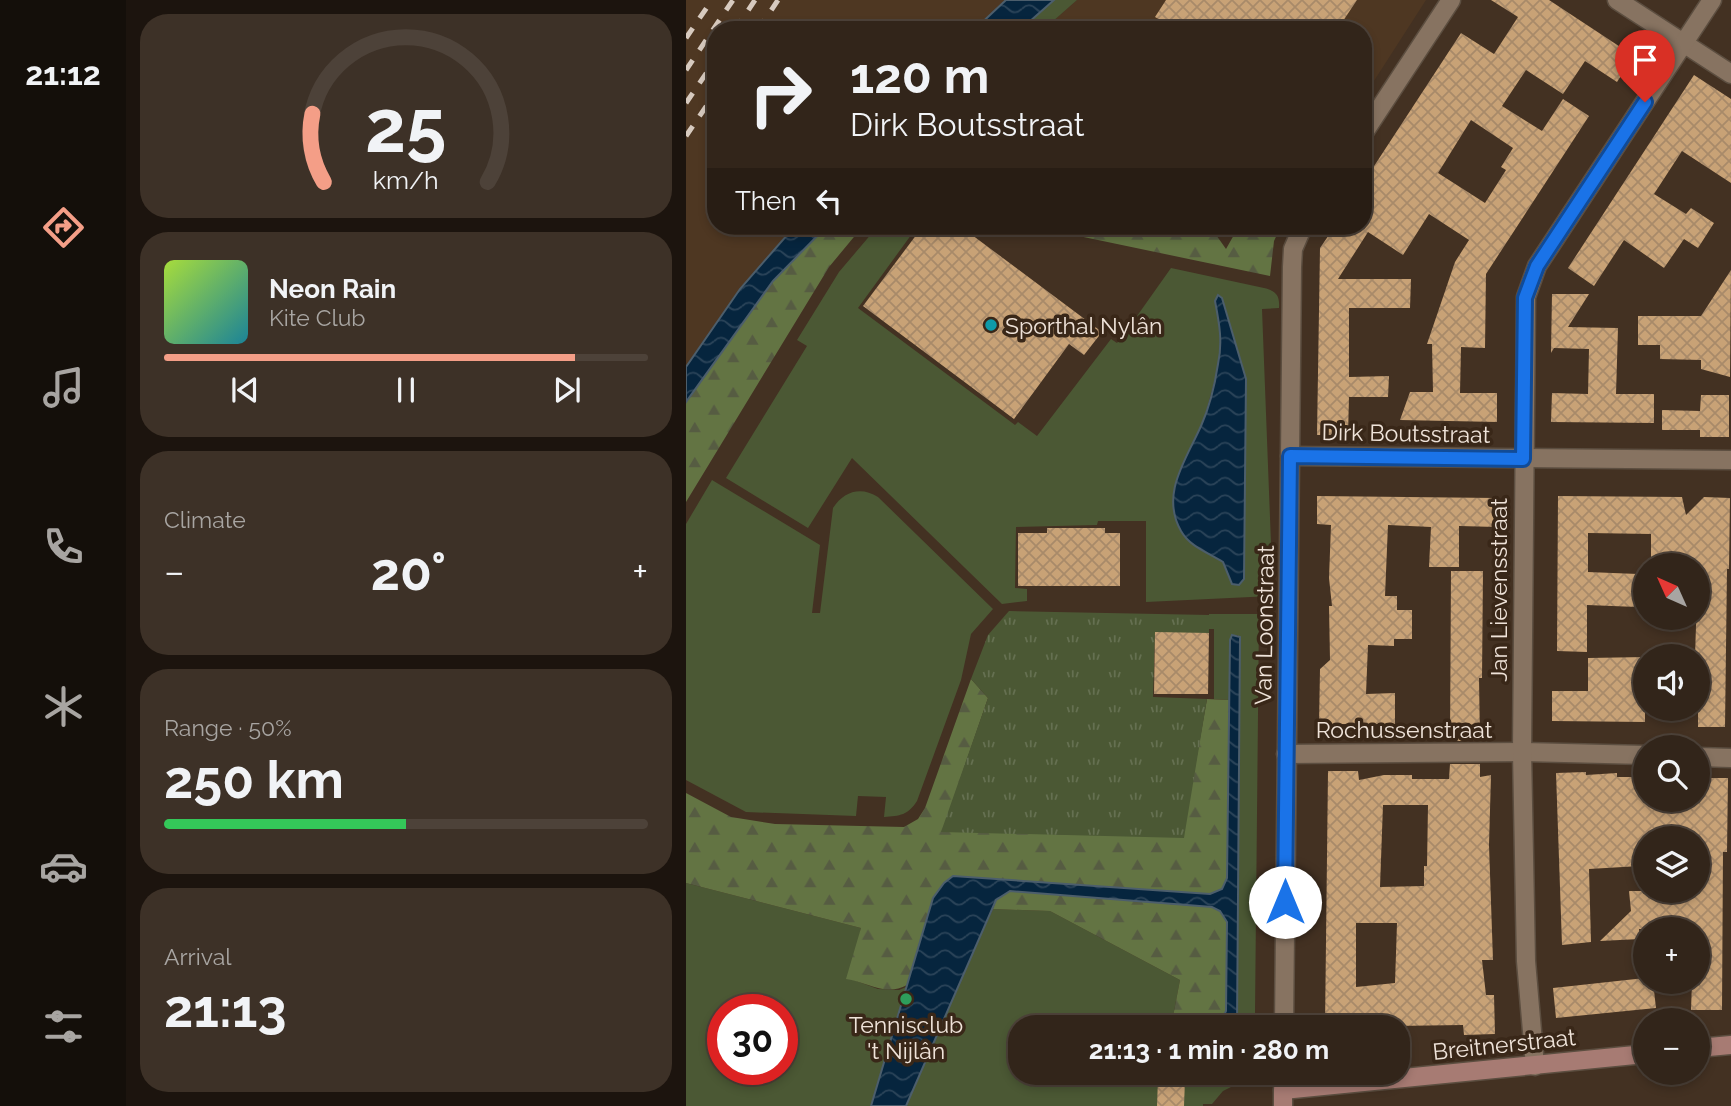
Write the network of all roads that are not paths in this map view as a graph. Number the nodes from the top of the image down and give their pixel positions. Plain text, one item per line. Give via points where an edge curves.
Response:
1 (1451, 0) edge
2 (1617, 0) edge
3 (1712, 0) edge
4 (1684, 43) junction
5 (1731, 74) edge
6 (1372, 120) edge
7 (1299, 235) edge
8 (1290, 456) junction
9 (1523, 459) junction
10 (1731, 460) edge
11 (1522, 752) junction
12 (1286, 754) junction
13 (1633, 755) edge
14 (1710, 757) edge
15 (1731, 758) edge
16 (1284, 1015) edge
17 (1731, 1045) edge
18 (1710, 1047) edge
19 (1633, 1055) edge
20 (1535, 1066) junction
21 (1284, 1089) edge

1 - 6 street
2 - 4 street
3 - 4 street, Jan Lievensstraat
4 - 5 street
4 - 9 street, Jan Lievensstraat via 1530,281 1525,298
7 - 8 street, Van Loonstraat via 1292,267
8 - 9 street, Dirk Boutsstraat
8 - 12 street, Van Loonstraat
9 - 10 street, Dirk Boutsstraat
9 - 11 street, Jan Lievensstraat
11 - 12 street, Rochussenstraat
11 - 13 street, Rochussenstraat
11 - 20 street, Jan Lievensstraat via 1526,961
12 - 16 street, Van Loonstraat
14 - 15 street
17 - 18 street
19 - 20 street, Breitnerstraat
20 - 21 street, Breitnerstraat

